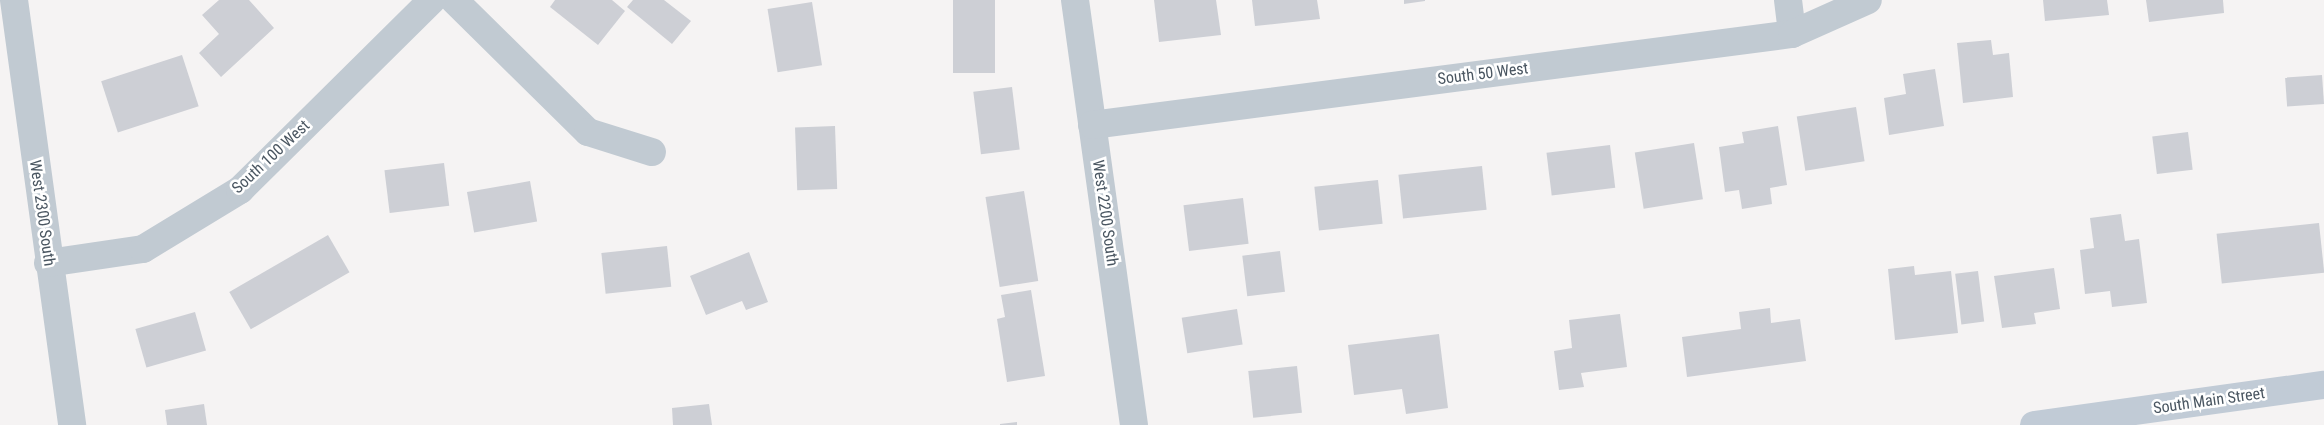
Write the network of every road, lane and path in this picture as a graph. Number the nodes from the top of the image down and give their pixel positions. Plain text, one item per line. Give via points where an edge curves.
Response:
1 (14, 0) edge
2 (432, 0) edge
3 (454, 0) edge
4 (1075, 0) edge
5 (1788, 0) edge
6 (1868, 0) edge
7 (1792, 34) junction
8 (1092, 125) junction
9 (652, 152) dead end
10 (48, 263) junction
11 (2324, 385) edge
12 (72, 425) edge
13 (1134, 425) edge
14 (2034, 425) edge

1 - 10 street, West 2300 South
2 - 10 street, South 100 West via 240,190 143,250
3 - 9 street via 588,132
4 - 8 street, West 2200 South
5 - 7 street
6 - 7 street, South 50 West
7 - 8 street, South 50 West
8 - 13 street, West 2200 South
10 - 12 street, West 2300 South
11 - 14 street, South Main Street

